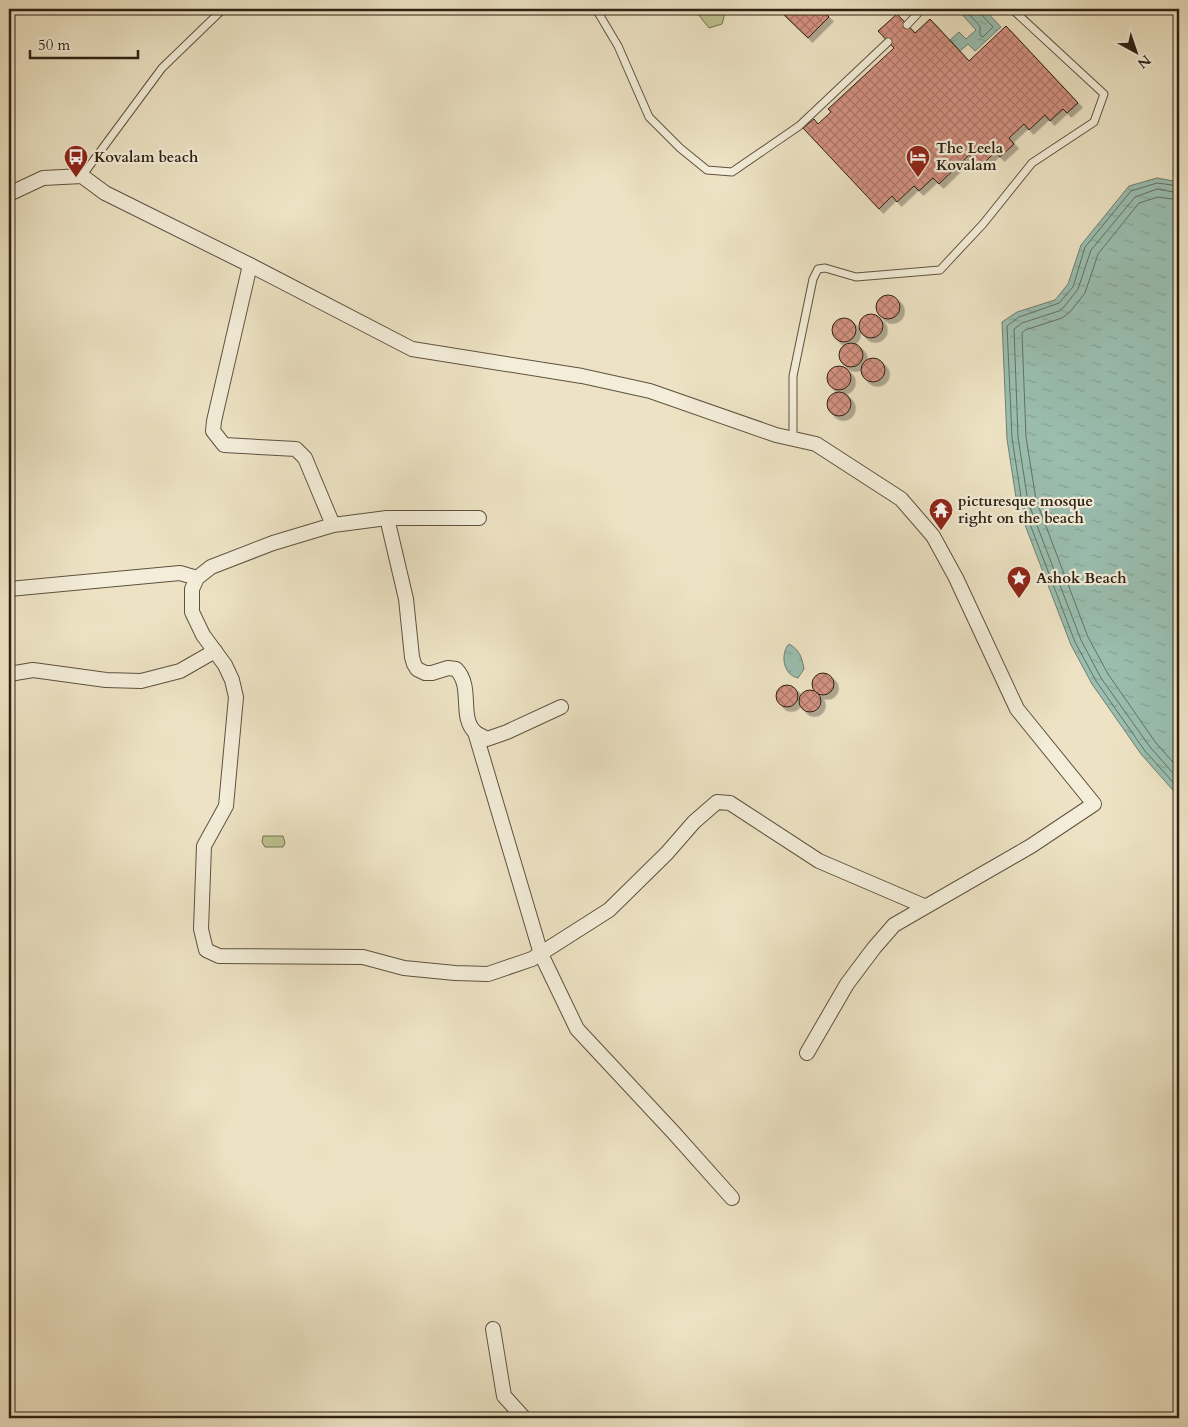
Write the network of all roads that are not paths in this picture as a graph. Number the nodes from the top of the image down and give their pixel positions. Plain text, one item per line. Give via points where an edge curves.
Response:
1 (223, 9) edge
2 (596, 9) edge
3 (922, 9) edge
4 (1012, 9) edge
5 (907, 25) dead end
6 (888, 42) dead end
7 (82, 176) junction
8 (9, 194) edge
9 (250, 265) junction
10 (793, 439) junction
11 (387, 518) junction
12 (479, 518) dead end
13 (333, 524) junction
14 (195, 583) junction
15 (9, 589) edge
16 (215, 651) junction
17 (9, 674) edge
18 (561, 707) dead end
19 (475, 732) junction
20 (924, 906) junction
21 (540, 954) junction
22 (807, 1053) dead end
23 (732, 1198) dead end
24 (493, 1329) dead end
25 (524, 1418) edge

1 - 7 lane via 162,68
2 - 6 lane via 618,46 649,117 707,170 732,172 799,126
3 - 5 lane
4 - 10 lane via 1104,94 1094,122 1032,163 983,224 940,270 856,277 818,269 813,279 793,376
7 - 8 street via 43,178
7 - 9 street via 105,193
9 - 10 street via 412,349 582,376 650,391
9 - 13 street via 213,431 224,445 296,449 305,458
10 - 20 street via 816,444 901,500 933,536 1017,709 1094,804 1031,846
11 - 12 street
11 - 13 street
11 - 19 street via 406,599 414,664 425,674 448,668 460,673 466,687 468,720
13 - 14 street via 211,567
14 - 15 street via 180,573
14 - 16 street via 192,612
16 - 17 street via 180,671 141,681 106,680 33,670
16 - 21 street via 232,680 236,697 226,806 204,846 201,929 206,950 219,956 362,957 404,968 488,974
18 - 19 street via 487,739
19 - 21 street
20 - 21 street via 819,861 730,803 717,802 609,910
20 - 22 street via 894,924 874,948 847,984
21 - 23 street via 578,1029
24 - 25 street via 504,1396

